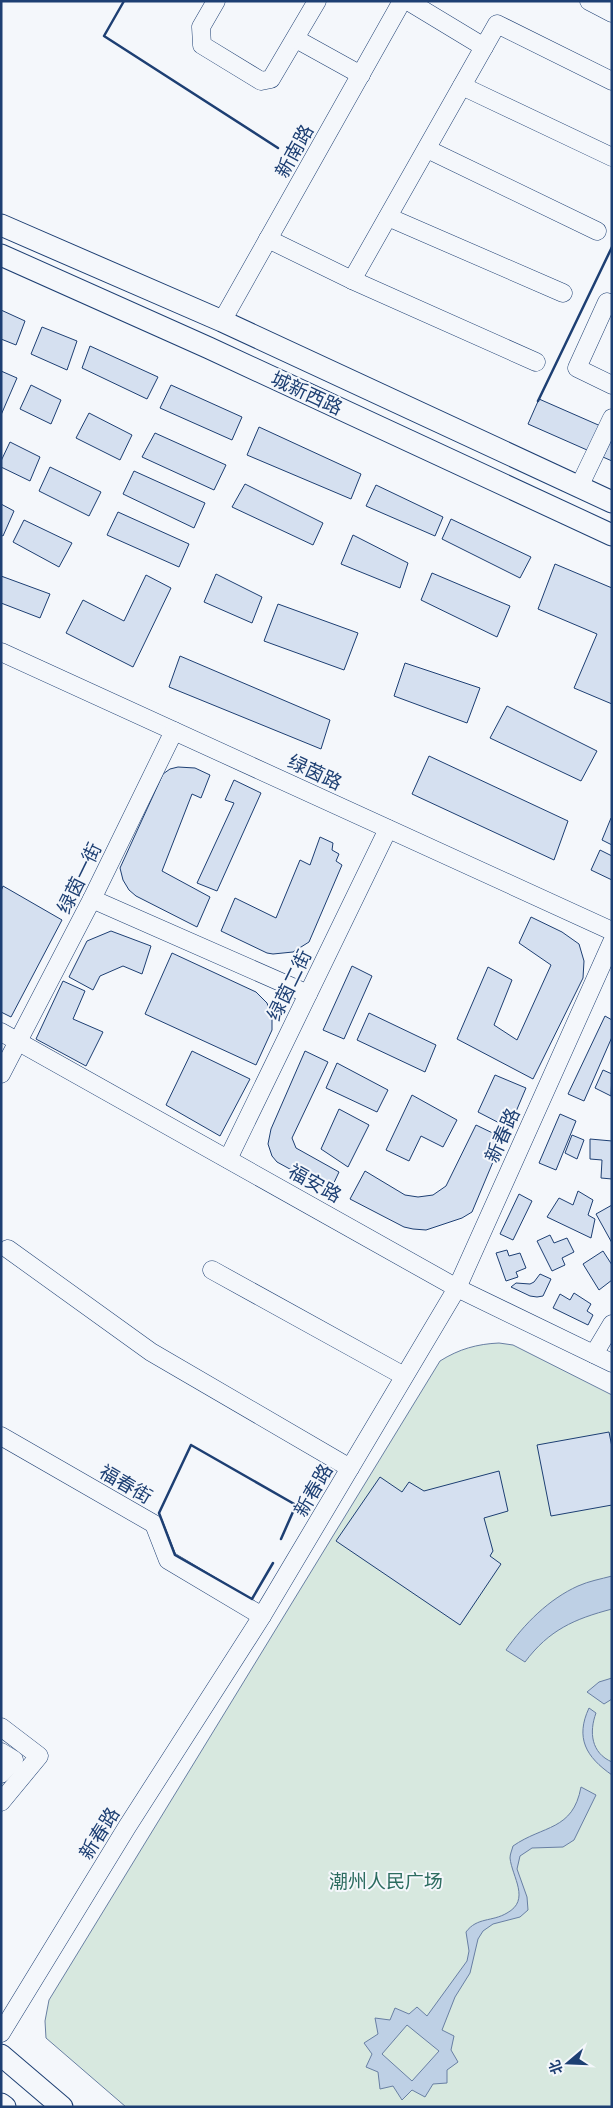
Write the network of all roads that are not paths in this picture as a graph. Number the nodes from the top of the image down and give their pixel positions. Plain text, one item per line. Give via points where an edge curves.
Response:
1 (216, 1) edge
2 (317, 1) edge
3 (402, 1) edge
4 (408, 1) edge
5 (589, 1) edge
6 (612, 13) edge
7 (296, 39) junction
8 (484, 47) junction
9 (361, 76) junction
10 (612, 81) edge
11 (462, 86) junction
12 (427, 149) junction
13 (612, 157) edge
14 (388, 217) junction
15 (1, 225) edge
16 (597, 231) dead end
17 (268, 239) junction
18 (1, 255) edge
19 (352, 280) junction
20 (563, 293) dead end
21 (610, 299) edge
22 (222, 321) junction
23 (536, 362) dead end
24 (612, 385) edge
25 (612, 418) edge
26 (579, 487) junction
27 (612, 502) edge
28 (612, 535) edge
29 (1, 652) edge
30 (174, 731) junction
31 (388, 829) junction
32 (92, 899) junction
33 (612, 931) edge
34 (612, 942) edge
35 (308, 994) junction
36 (1, 1032) edge
37 (19, 1043) junction
38 (1, 1074) edge
39 (228, 1159) junction
40 (8, 1249) dead end
41 (212, 1270) dead end
42 (457, 1288) junction
43 (612, 1324) edge
44 (594, 1354) junction
45 (612, 1363) edge
46 (404, 1376) junction
47 (1, 1436) edge
48 (350, 1468) junction
49 (262, 1616) junction
50 (1, 1727) edge
51 (1, 1752) edge
52 (1, 1774) edge
53 (1, 1802) edge
54 (1, 2033) edge
55 (1, 2055) edge
56 (1, 2104) edge
57 (5, 2107) edge
58 (62, 2107) edge

1 - 7 street via 201,27 202,45 261,81 271,78
2 - 7 street
3 - 9 street, 新南路
4 - 8 street
5 - 6 street
7 - 9 street
8 - 10 street via 497,24
8 - 11 street
9 - 17 street, 新南路
11 - 12 street
11 - 13 street
12 - 14 street
12 - 16 street
14 - 19 street
14 - 20 street
15 - 22 main road, 城新西路
17 - 19 street
17 - 22 street, 新南路
18 - 28 main road, 城新西路
19 - 23 street
21 - 24 street via 577,368
22 - 26 main road, 城新西路
25 - 26 street
26 - 27 main road, 城新西路
29 - 30 street, 绿茵路
30 - 31 street, 绿茵路
30 - 32 street, 绿茵一街
31 - 33 street, 绿茵路
31 - 35 street, 绿茵二街
32 - 35 street
32 - 37 street, 绿茵一街
34 - 42 street, 新春路
35 - 39 street, 绿茵二街
36 - 37 street, 福安路
37 - 38 street
37 - 39 street, 福安路
39 - 42 street, 福安路
40 - 48 street via 151,1352
41 - 46 street
42 - 44 street, 福安路
42 - 46 street, 新春路
43 - 44 street
44 - 45 street, 福安路
46 - 48 street, 新春路
47 - 49 street, 福春街 via 154,1524 168,1560
48 - 49 street, 新春路
49 - 54 street, 新春路
50 - 53 street via 39,1756
51 - 52 street via 14,1760
55 - 58 main road
56 - 57 main road

